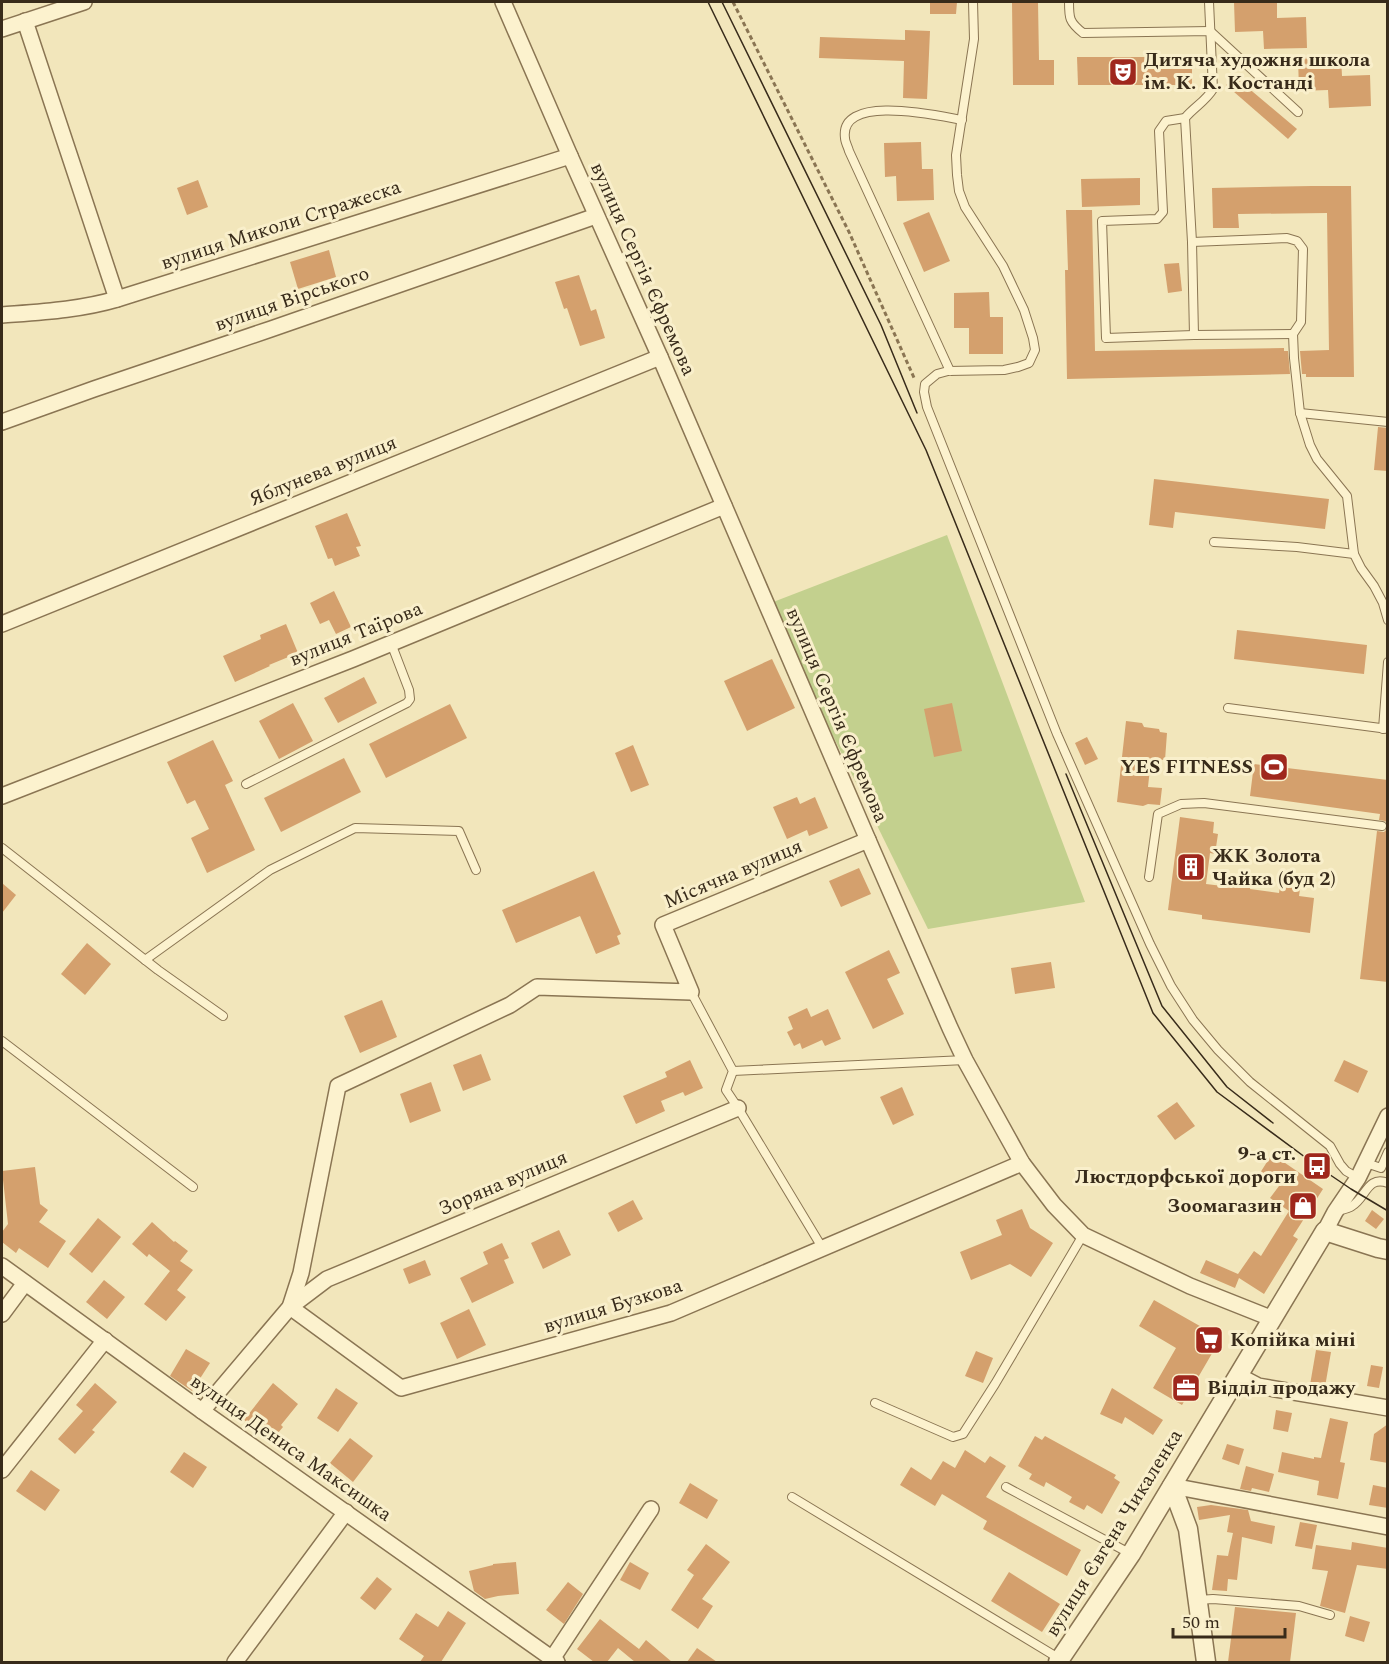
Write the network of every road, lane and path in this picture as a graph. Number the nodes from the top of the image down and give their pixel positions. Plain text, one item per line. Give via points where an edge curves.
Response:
1 (84, 2) edge
2 (503, 2) edge
3 (733, 2) edge
4 (973, 2) edge
5 (1070, 2) edge
6 (1209, 2) edge
7 (25, 21) junction
8 (2, 29) edge
9 (1210, 31) junction
10 (1298, 112) dead end
11 (1185, 118) junction
12 (962, 120) junction
13 (570, 156) junction
14 (596, 216) junction
15 (1192, 243) junction
16 (117, 299) junction
17 (2, 315) edge
18 (1293, 334) junction
19 (1194, 335) junction
20 (660, 357) junction
21 (950, 371) junction
22 (927, 407) junction
23 (1300, 413) junction
24 (2, 422) edge
25 (1388, 422) edge
26 (724, 506) junction
27 (1214, 542) dead end
28 (1354, 554) junction
29 (1388, 620) edge
30 (2, 624) edge
31 (391, 643) junction
32 (1388, 662) edge
33 (1228, 708) dead end
34 (1385, 729) edge
35 (246, 784) dead end
36 (2, 796) edge
37 (1382, 826) dead end
38 (868, 840) junction
39 (2, 848) edge
40 (476, 870) dead end
41 (1149, 877) dead end
42 (145, 960) junction
43 (691, 992) junction
44 (223, 1016) dead end
45 (2, 1041) edge
46 (965, 1060) junction
47 (733, 1071) junction
48 (738, 1108) junction
49 (1388, 1116) edge
50 (1388, 1152) edge
51 (1366, 1162) junction
52 (1022, 1163) junction
53 (1358, 1178) junction
54 (1388, 1183) edge
55 (193, 1187) dead end
56 (1335, 1212) junction
57 (1325, 1231) junction
58 (1083, 1235) junction
59 (823, 1249) junction
60 (1388, 1250) edge
61 (2, 1266) edge
62 (25, 1283) junction
63 (290, 1307) junction
64 (2, 1314) edge
65 (1273, 1319) junction
66 (105, 1340) junction
67 (1239, 1376) junction
68 (875, 1402) dead end
69 (1388, 1408) edge
70 (202, 1411) junction
71 (2, 1470) edge
72 (1172, 1486) junction
73 (1006, 1487) dead end
74 (792, 1497) dead end
75 (651, 1509) dead end
76 (346, 1512) junction
77 (1388, 1527) edge
78 (1131, 1554) junction
79 (1197, 1600) junction
80 (1330, 1615) dead end
81 (554, 1660) edge
82 (1059, 1661) edge
83 (236, 1662) edge
84 (1206, 1662) edge

1 - 7 street
2 - 13 street, вулиця Сергія Єфремова
3 - 22 path via 849,232
4 - 12 lane via 974,39
5 - 9 lane via 1069,17 1083,33
6 - 9 lane
7 - 8 street
7 - 16 street
9 - 10 lane
9 - 11 lane via 1212,89
11 - 15 lane
11 - 19 lane via 1166,120 1159,130 1163,212 1157,219 1102,221 1106,339
12 - 21 lane via 957,155 959,191 1003,266 1024,310 1035,350 1029,363 1018,368
12 - 21 lane via 872,111 851,120 845,137
13 - 14 street, вулиця Сергія Єфремова
13 - 16 street, вулиця Миколи Стражеска
14 - 20 street, вулиця Сергія Єфремова
14 - 24 street, вулиця Вірського
15 - 18 lane via 1287,238 1297,241 1303,249 1301,322
15 - 19 lane
16 - 17 street, вулиця Миколи Стражеска via 48,312
18 - 19 lane
18 - 23 lane
20 - 26 street, вулиця Сергія Єфремова
20 - 30 street, Яблунева вулиця
21 - 22 lane via 937,374 925,384
22 - 53 lane via 1057,734 1171,986 1218,1050 1250,1082 1330,1146 1346,1171
23 - 25 lane
23 - 28 lane via 1317,459 1347,496
26 - 31 street, вулиця Таїрова
26 - 38 street, вулиця Сергія Єфремова
27 - 28 lane
28 - 29 lane via 1383,603
31 - 35 lane via 409,690 407,703
31 - 36 street, вулиця Таїрова
32 - 34 lane
33 - 34 lane
37 - 41 lane via 1204,803 1181,804 1158,814
38 - 43 street, Місячна вулиця via 663,925
38 - 46 street, вулиця Сергія Єфремова
39 - 42 lane
40 - 42 lane via 459,831 355,828 270,870
42 - 44 lane
43 - 47 lane
43 - 63 street via 537,987 510,1005 338,1086
45 - 55 lane
46 - 47 lane
46 - 52 street, вулиця Сергія Єфремова
47 - 48 lane via 726,1090
48 - 59 lane
48 - 63 street, Зоряна вулиця via 327,1279
49 - 51 street, вулиця Євгена Чикаленка via 1380,1142
50 - 51 lane via 1381,1168
51 - 53 street, вулиця Євгена Чикаленка
52 - 58 street, вулиця Сергія Єфремова
52 - 59 street, вулиця Бузкова
53 - 56 street, вулиця Євгена Чикаленка
54 - 56 lane via 1372,1184 1352,1206
56 - 57 street, вулиця Євгена Чикаленка
57 - 60 street
57 - 65 street, вулиця Євгена Чикаленка
58 - 65 street, вулиця Сергія Єфремова via 1190,1286
58 - 68 lane via 963,1434 952,1437
59 - 63 street, вулиця Бузкова via 672,1313 402,1388
61 - 62 street, вулиця Дениса Максишка
62 - 64 street
62 - 66 street, вулиця Дениса Максишка
63 - 70 street
65 - 67 street, вулиця Євгена Чикаленка
66 - 70 street, вулиця Дениса Максишка
66 - 71 street
67 - 69 street via 1258,1386
67 - 72 street, вулиця Євгена Чикаленка
70 - 76 street, вулиця Дениса Максишка
72 - 77 street
72 - 78 street, вулиця Євгена Чикаленка
72 - 79 street via 1188,1529
73 - 78 lane
74 - 82 lane
75 - 81 street
76 - 81 street, вулиця Дениса Максишка
76 - 83 street
78 - 82 street, вулиця Євгена Чикаленка
79 - 80 lane via 1299,1606
79 - 84 street

